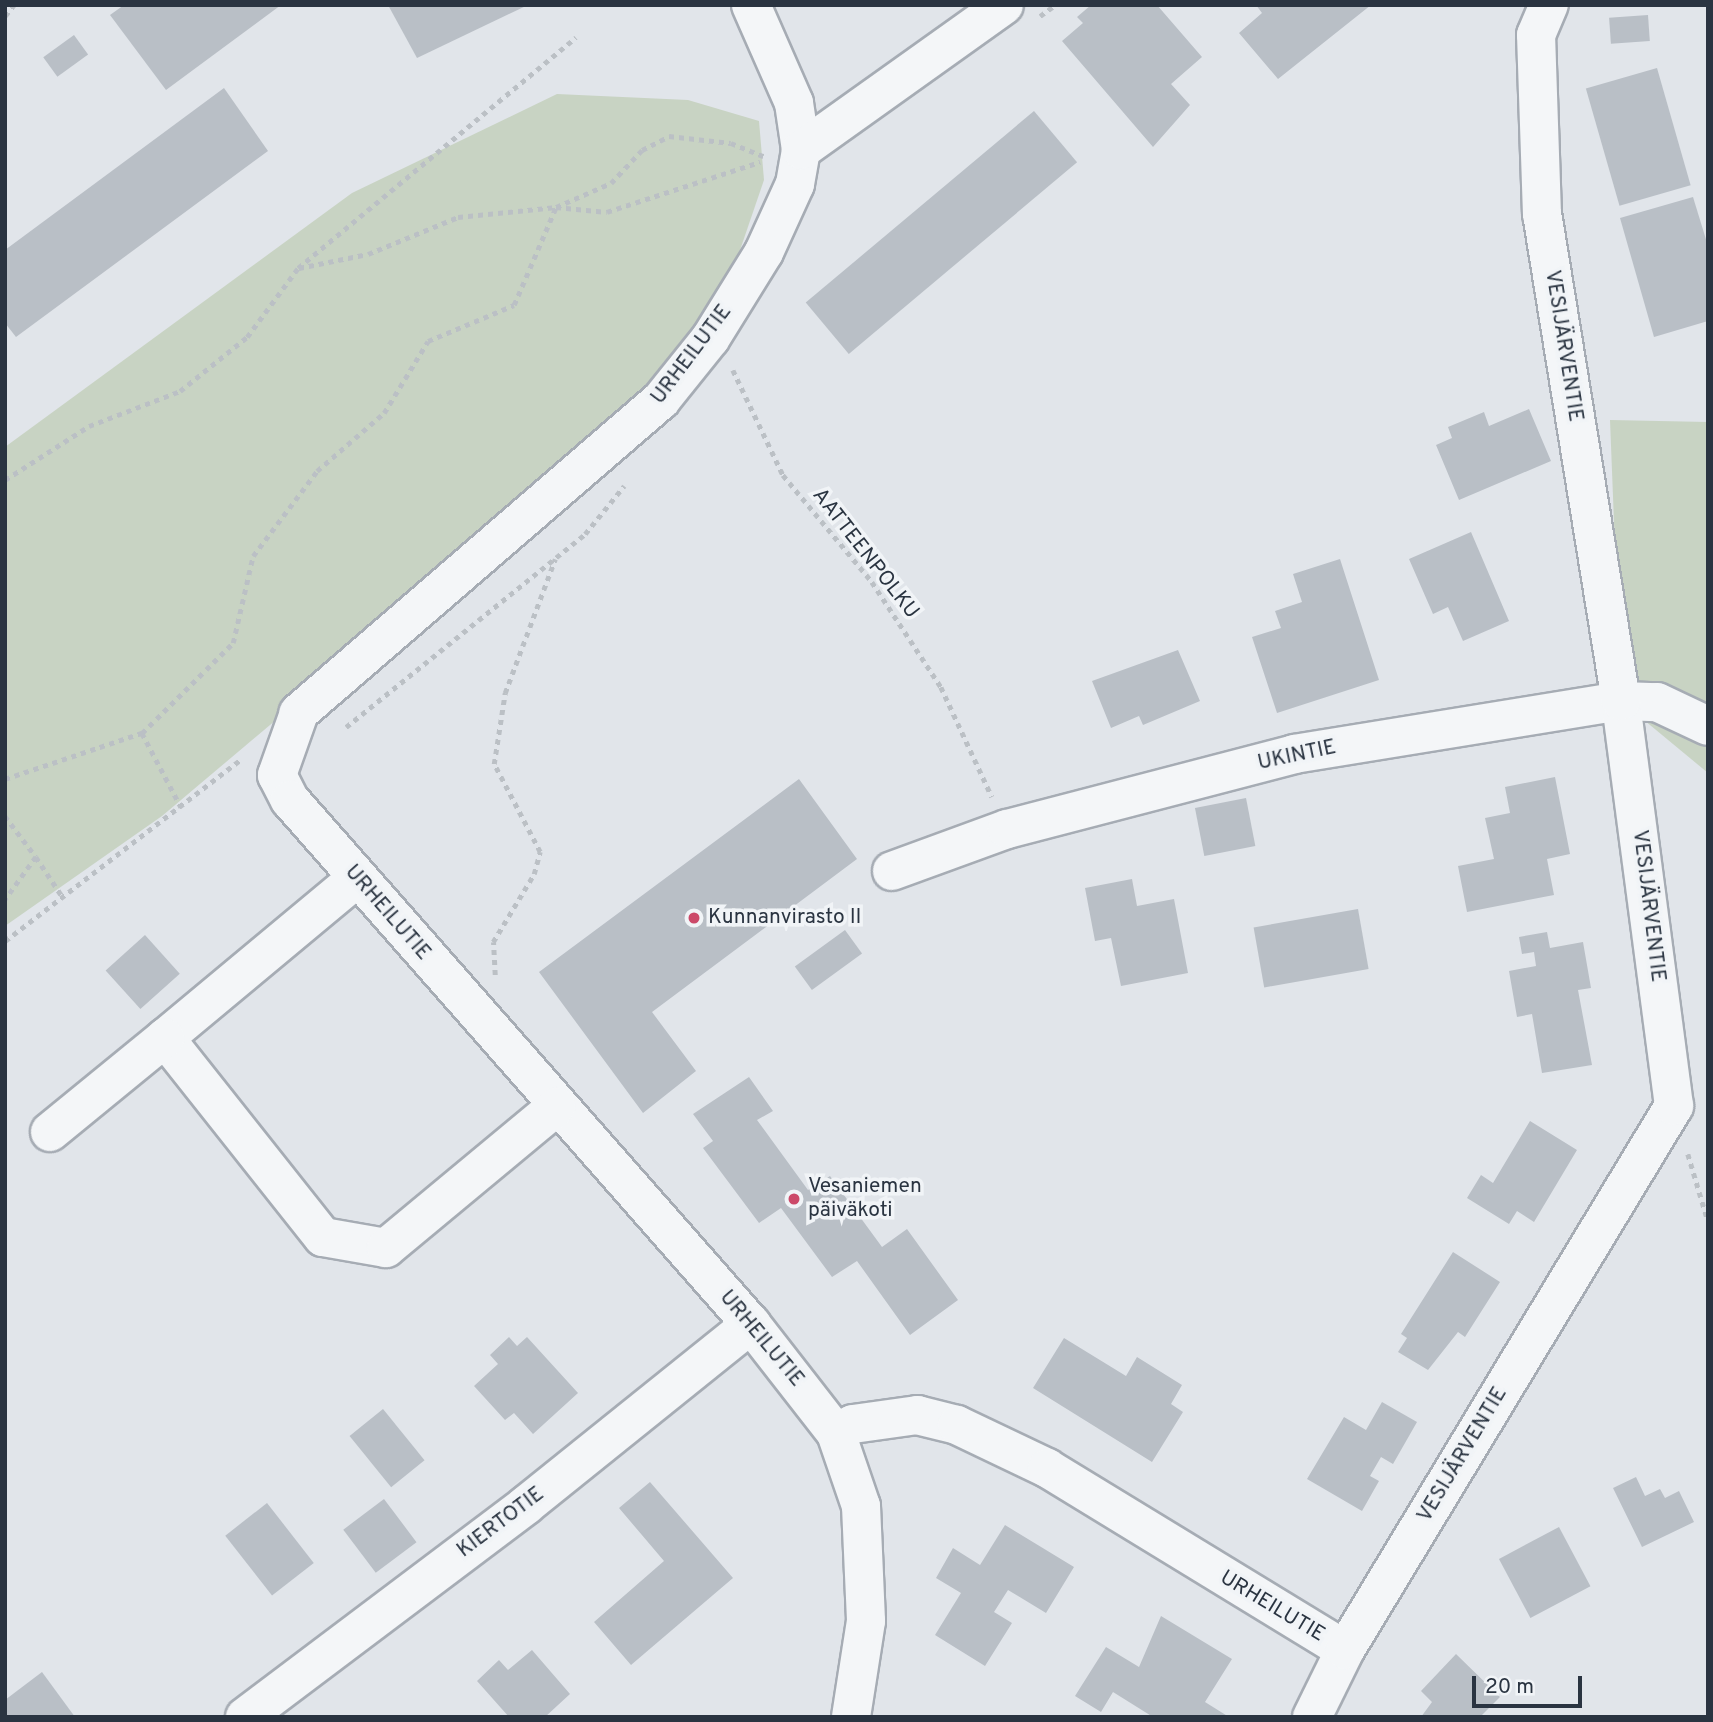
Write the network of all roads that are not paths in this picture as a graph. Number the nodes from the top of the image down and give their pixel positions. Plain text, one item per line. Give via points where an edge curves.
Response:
1 (751, 5) edge
2 (1549, 5) edge
3 (1018, 13) edge
4 (801, 150) junction
5 (1621, 701) junction
6 (1708, 726) edge
7 (892, 870) dead end
8 (357, 878) junction
9 (165, 1038) junction
10 (556, 1108) junction
11 (50, 1132) dead end
12 (751, 1324) junction
13 (836, 1433) junction
14 (1345, 1650) junction
15 (245, 1717) edge
16 (851, 1717) edge
17 (1312, 1717) edge

1 - 4 street via 794,103
2 - 5 street, VESIJÄRVENTIE via 1536,35 1542,215
3 - 4 street
4 - 8 street, URHEILUTIE via 795,184 764,252 710,339 661,400 299,713 277,775 290,800
5 - 6 street, UKINTIE via 1657,702
5 - 7 street, UKINTIE via 1294,754 1007,829
5 - 14 street, VESIJÄRVENTIE via 1674,1106
8 - 9 street
8 - 10 street, URHEILUTIE
9 - 10 street via 323,1237 386,1248
9 - 11 street
10 - 12 street, URHEILUTIE
12 - 13 street, URHEILUTIE
12 - 15 street, KIERTOTIE
13 - 14 street, URHEILUTIE via 853,1424 917,1415 957,1425 1047,1468
13 - 16 street via 861,1506 866,1621
14 - 17 street, VESIJÄRVENTIE

